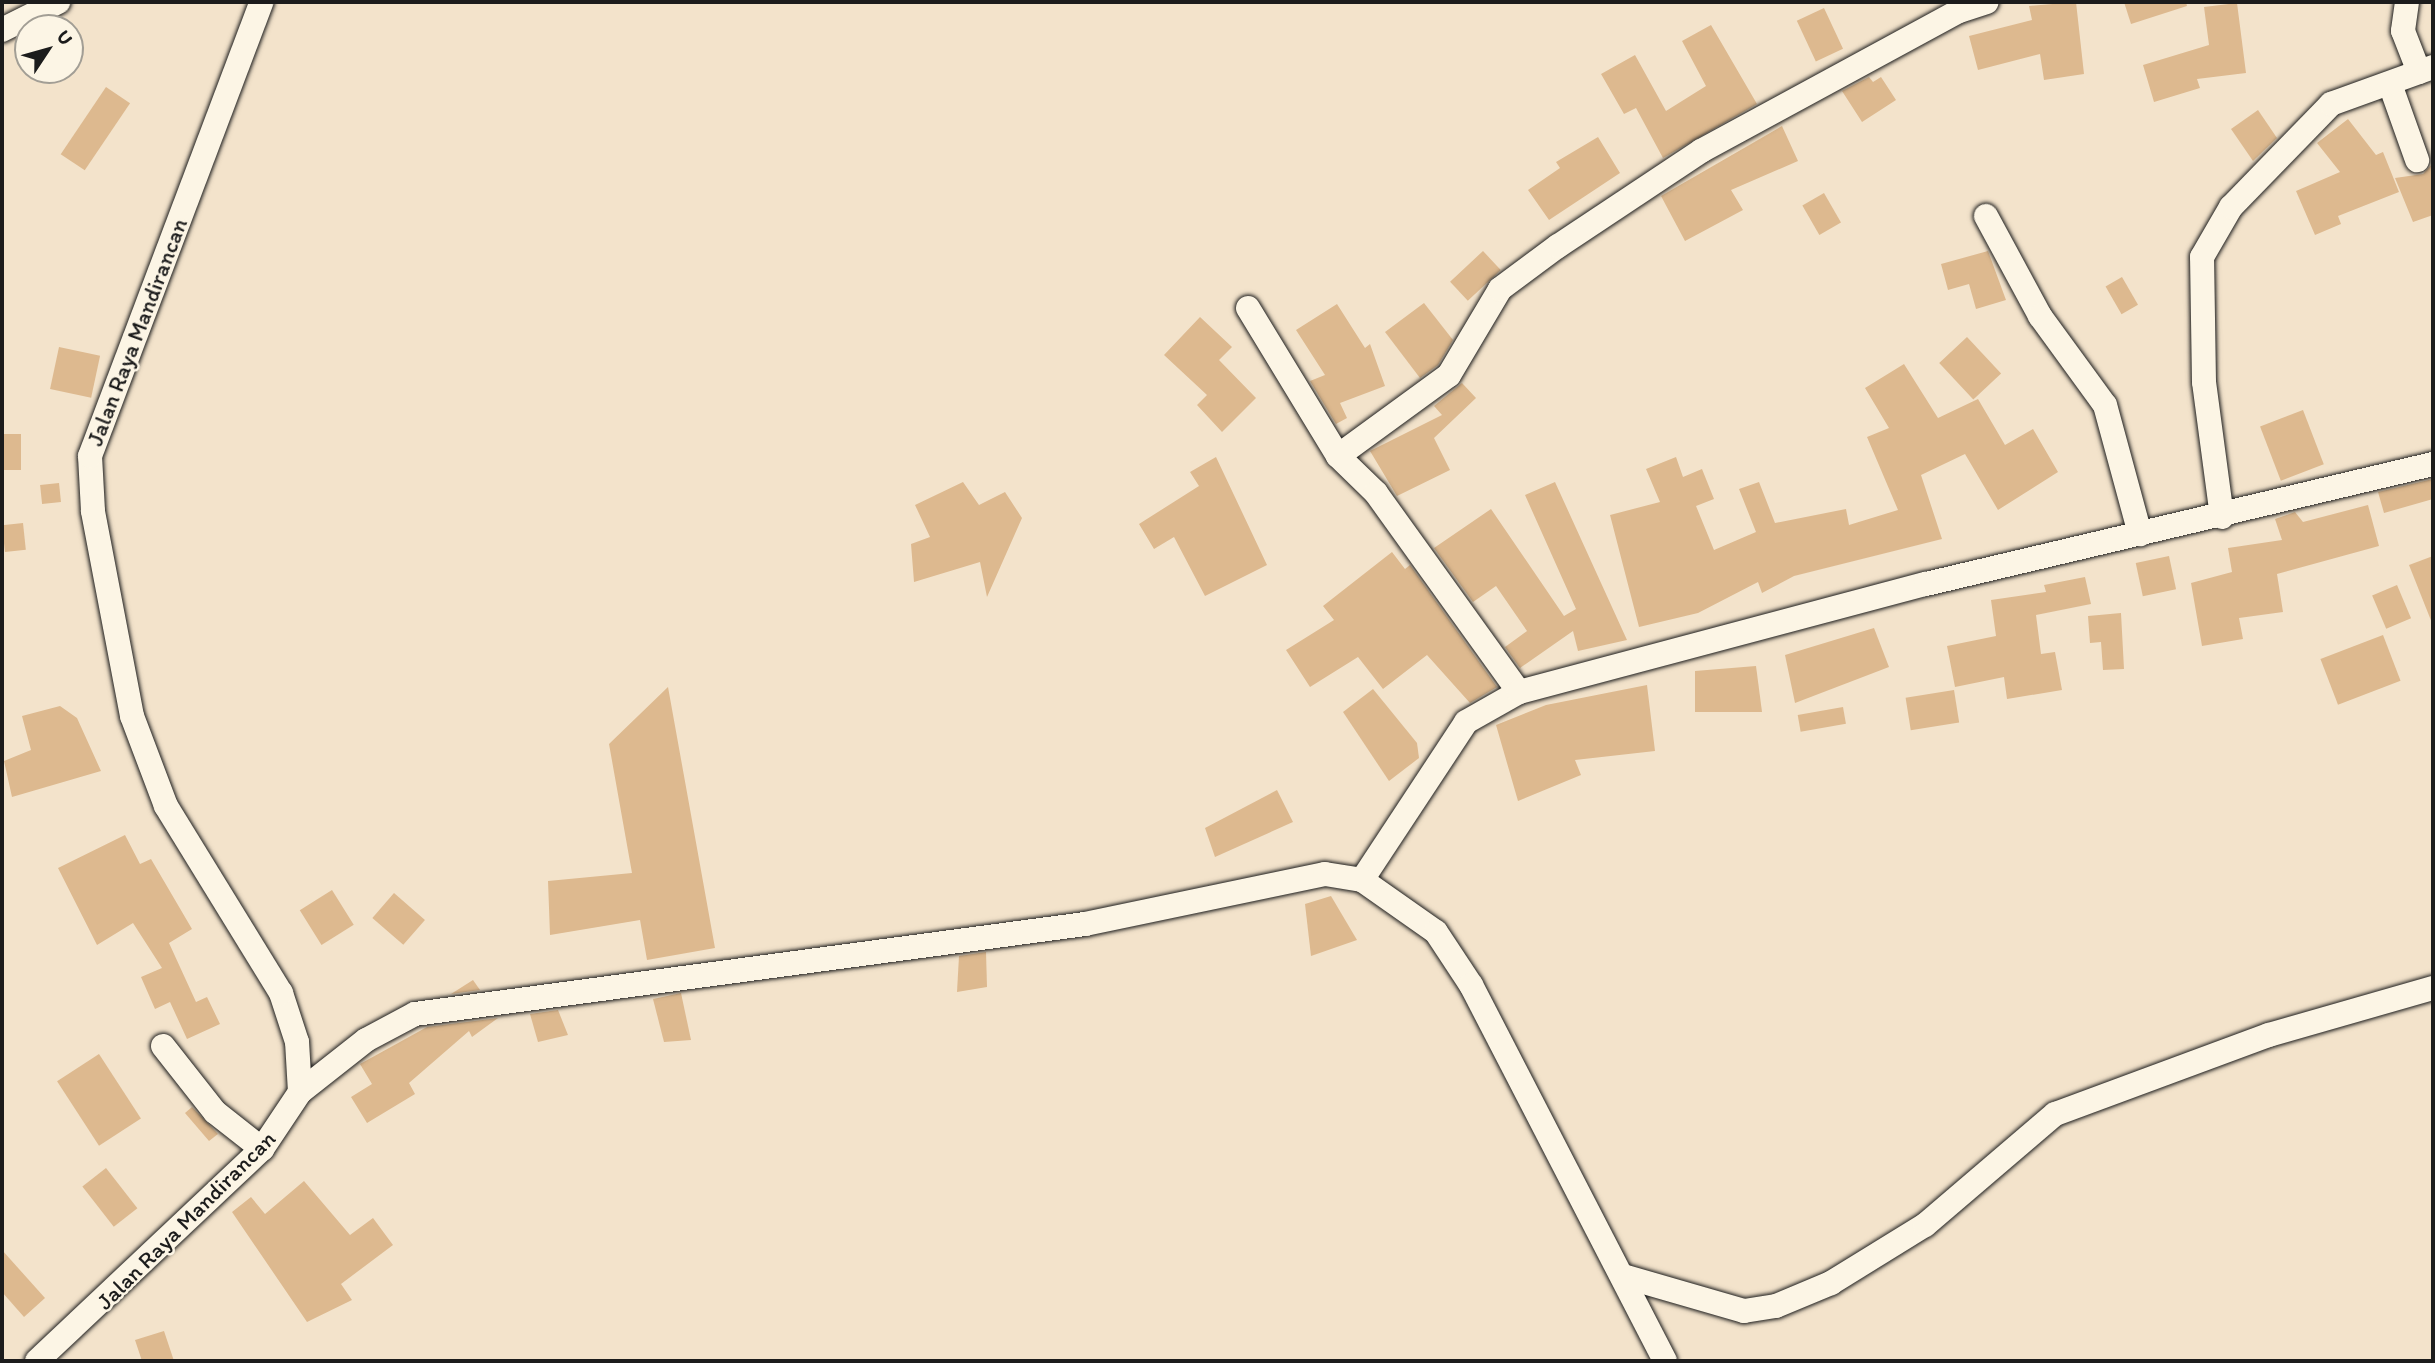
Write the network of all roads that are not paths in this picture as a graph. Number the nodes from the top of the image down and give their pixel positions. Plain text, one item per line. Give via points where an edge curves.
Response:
1 (58, 2) edge
2 (262, 2) edge
3 (1987, 2) edge
4 (2407, 2) edge
5 (2, 30) edge
6 (2426, 70) edge
7 (2390, 84) junction
8 (2417, 160) dead end
9 (1986, 216) dead end
10 (1248, 308) dead end
11 (1338, 456) junction
12 (2433, 464) edge
13 (2222, 517) junction
14 (2140, 534) junction
15 (1520, 692) junction
16 (1362, 880) junction
17 (2433, 988) edge
18 (163, 1046) dead end
19 (300, 1092) junction
20 (262, 1149) junction
21 (1623, 1276) junction
22 (37, 1361) edge
23 (1665, 1361) edge

1 - 5 street
2 - 19 street, Jalan Raya Mandirancan via 90,456 93,511 132,716 166,806 281,993 297,1042
3 - 11 street via 1959,10 1701,152 1558,246 1500,289 1449,375
4 - 6 street via 2403,31
6 - 7 street
7 - 8 street
7 - 13 street via 2331,104 2231,207 2202,257 2204,382
9 - 14 street via 2040,316 2105,405
10 - 11 street
11 - 15 street via 1376,492
12 - 13 street
13 - 14 street
14 - 15 street via 1747,629
15 - 16 street via 1466,722
16 - 19 street via 1325,873 1085,924 415,1014 366,1040
16 - 21 street via 1436,932 1471,985
17 - 21 street via 2269,1035 2055,1114 1925,1225 1831,1283 1776,1306 1744,1311
18 - 20 street via 215,1112
19 - 20 street, Jalan Raya Mandirancan
20 - 22 street, Jalan Raya Mandirancan
21 - 23 street

